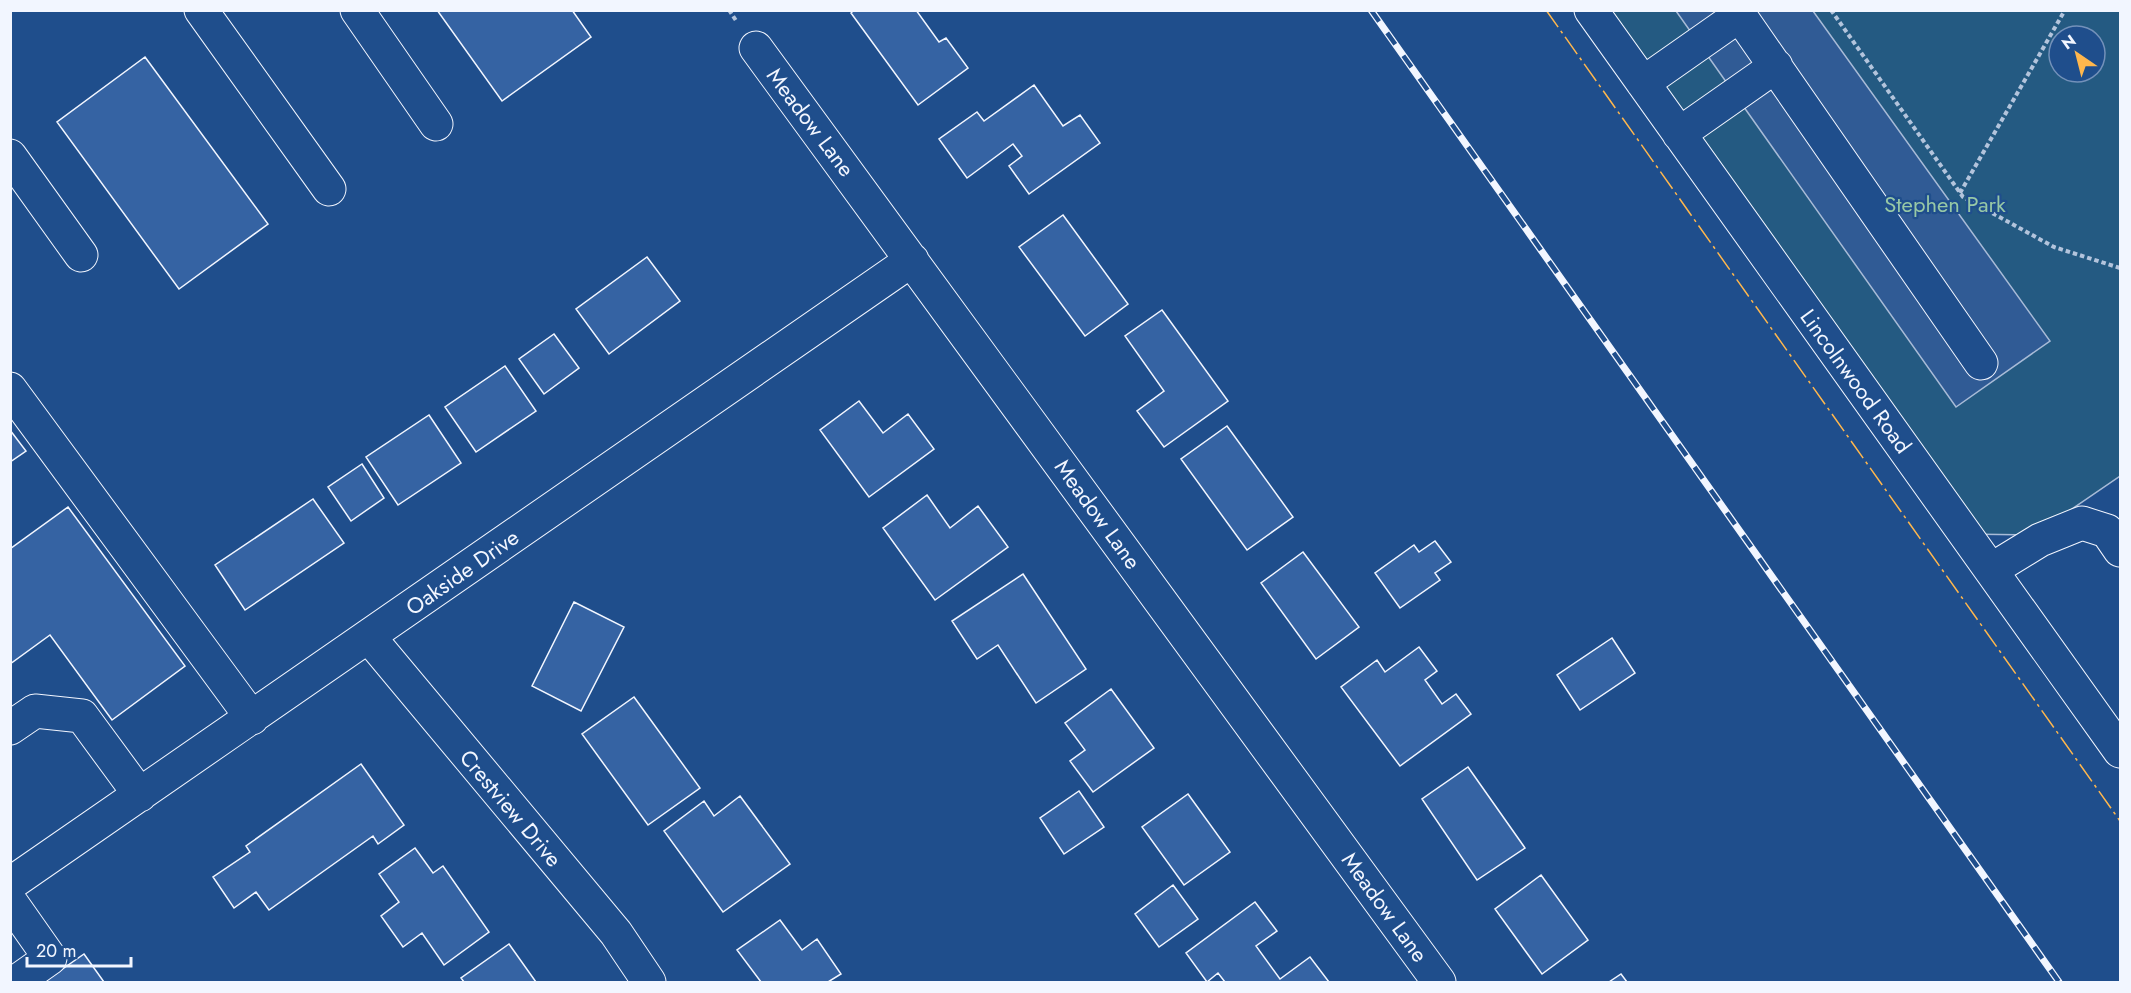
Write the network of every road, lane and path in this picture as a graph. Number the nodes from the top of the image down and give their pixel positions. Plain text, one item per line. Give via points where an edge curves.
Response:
1 (201, 10) edge
2 (357, 10) edge
3 (1591, 10) edge
4 (1831, 10) edge
5 (2065, 10) edge
6 (1738, 13) edge
7 (756, 48) dead end
8 (1776, 66) junction
9 (1642, 83) junction
10 (436, 124) dead end
11 (1679, 134) junction
12 (10, 156) edge
13 (329, 189) dead end
14 (1960, 194) junction
15 (81, 255) dead end
16 (912, 260) junction
17 (2121, 268) edge
18 (1981, 363) dead end
19 (10, 389) edge
20 (2116, 533) edge
21 (1991, 570) junction
22 (369, 637) junction
23 (252, 718) junction
24 (10, 728) edge
25 (2121, 751) edge
26 (140, 795) junction
27 (10, 884) edge
28 (10, 902) edge
29 (16, 982) edge
30 (649, 982) edge
31 (1439, 982) edge

1 - 13 street
2 - 10 street
3 - 9 street, Lincolnwood Road
4 - 14 path
5 - 14 path
6 - 8 street
6 - 9 street
7 - 16 street, Meadow Lane
8 - 11 street
8 - 18 street
9 - 11 street, Lincolnwood Road
11 - 21 street, Lincolnwood Road
12 - 15 street
14 - 17 path via 2054,247
16 - 22 street, Oakside Drive
16 - 31 street, Meadow Lane
19 - 23 street
20 - 21 street via 2082,523 2040,540
21 - 25 street, Lincolnwood Road
22 - 23 street, Oakside Drive
22 - 30 street, Crestview Drive via 616,933
23 - 26 street, Oakside Drive
24 - 26 street via 35,711 82,716
26 - 27 street, Oakside Drive
28 - 29 street via 50,958

